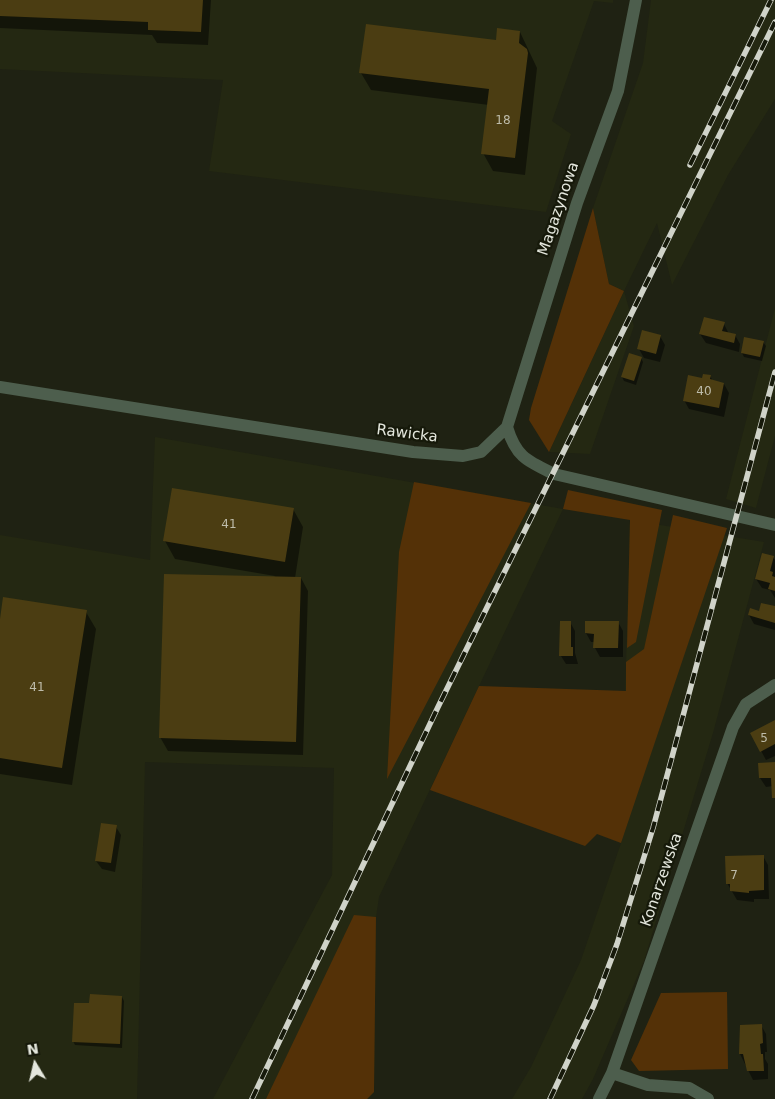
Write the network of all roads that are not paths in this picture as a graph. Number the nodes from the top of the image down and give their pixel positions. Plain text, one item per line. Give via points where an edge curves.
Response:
1 (636, 0) edge
2 (0, 387) edge
3 (507, 427) junction
4 (775, 526) edge
5 (775, 685) edge
6 (612, 1073) junction
7 (599, 1099) edge
8 (708, 1099) edge

1 - 3 street, Magazynowa via 618,91 577,203
2 - 3 street, Rawicka via 413,452 463,456 481,452
3 - 4 street via 512,446 525,460 554,474
5 - 6 street, Konarzewska via 746,704 733,727
6 - 7 street, Konarzewska
6 - 8 street via 648,1085 689,1088

